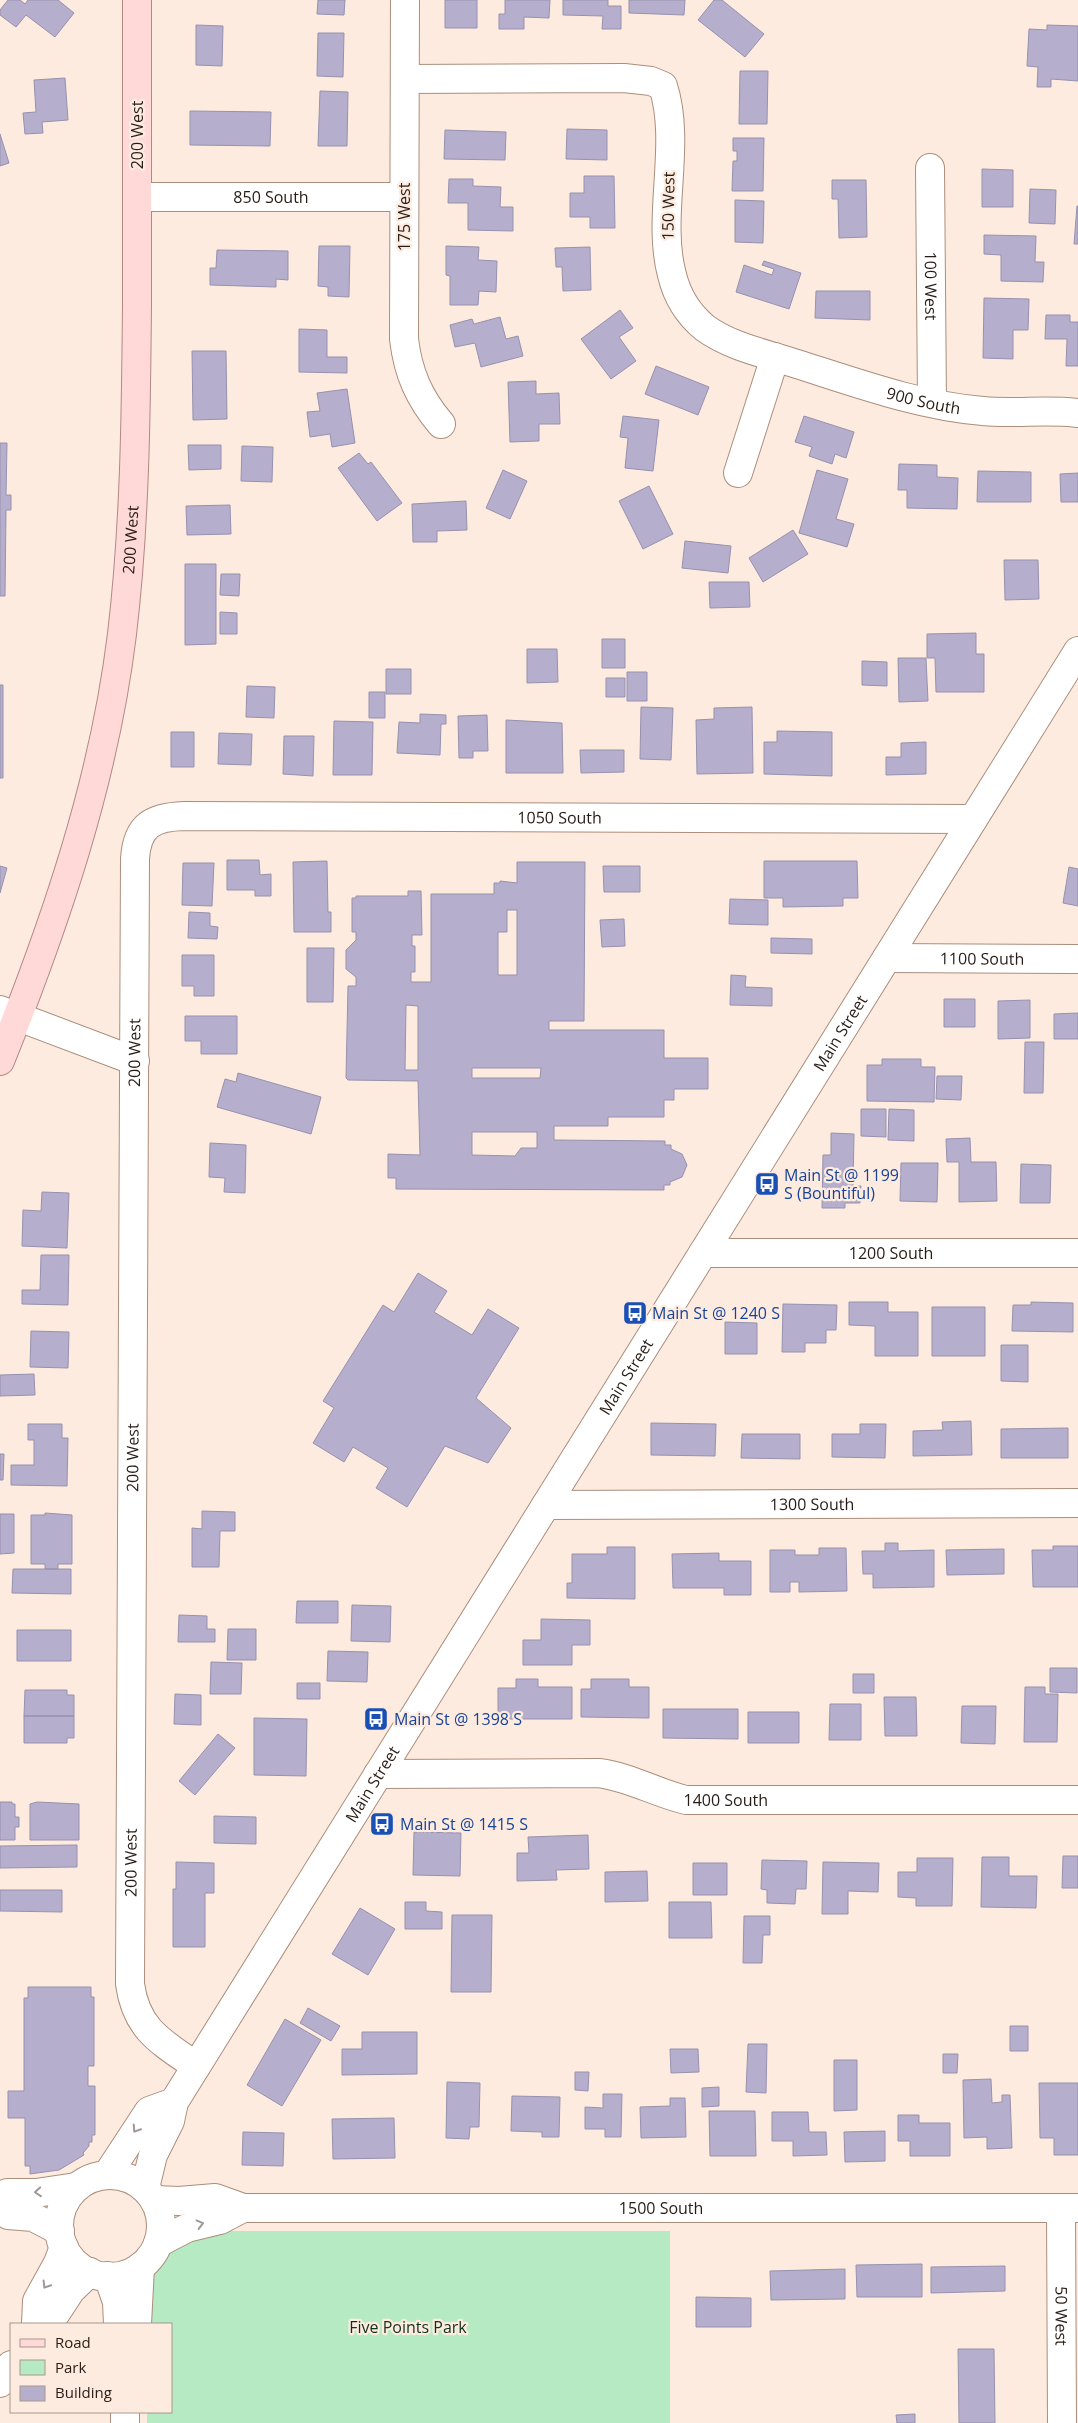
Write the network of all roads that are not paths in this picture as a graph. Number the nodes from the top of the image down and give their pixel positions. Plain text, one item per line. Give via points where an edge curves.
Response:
1 (137, 0) edge
2 (405, 0) edge
3 (405, 79) junction
4 (930, 168) dead end
5 (137, 197) junction
6 (404, 197) junction
7 (696, 320) joint
8 (774, 357) junction
9 (932, 402) junction
10 (1078, 413) edge
11 (441, 424) dead end
12 (738, 473) dead end
13 (1078, 651) edge
14 (973, 819) junction
15 (148, 825) joint
16 (887, 958) junction
17 (1078, 959) edge
18 (9, 1013) edge
19 (0, 1061) edge
20 (135, 1062) junction
21 (703, 1253) junction
22 (1078, 1253) edge
23 (1078, 1502) edge
24 (546, 1505) junction
25 (378, 1774) junction
26 (1078, 1800) edge
27 (196, 2066) junction
28 (174, 2102) junction
29 (107, 2175) junction
30 (76, 2187) junction
31 (150, 2194) junction
32 (0, 2198) edge
33 (243, 2208) junction
34 (1070, 2208) edge
35 (0, 2210) edge
36 (62, 2239) junction
37 (158, 2243) junction
38 (140, 2267) junction
39 (99, 2274) junction
40 (36, 2323) edge
41 (38, 2323) edge
42 (118, 2323) edge
43 (137, 2323) edge
44 (10, 2367) edge
45 (0, 2384) edge
46 (1062, 2423) edge

1 - 5 main road, 200 West
2 - 3 street, 175 West
3 - 6 street, 175 West
3 - 7 street, 150 West via 624,78 663,86 669,123 668,259 680,297
4 - 9 street, 100 West
5 - 6 street, 850 South
5 - 18 main road, 200 West via 135,450 122,637 109,710 72,865
6 - 11 street, 175 West via 406,361 424,405
7 - 8 street, 900 South via 728,341
8 - 9 street, 900 South
8 - 12 street
9 - 10 street, 900 South via 985,411
13 - 14 street, Main Street
14 - 15 street, 1050 South via 184,816 158,818
14 - 16 street, Main Street
15 - 20 street, 200 West via 135,849
16 - 17 street, 1100 South
16 - 21 street, Main Street
18 - 19 main road, 200 West
18 - 20 street
20 - 27 street, 200 West via 130,1984 132,2000 142,2022 152,2034
21 - 22 street, 1200 South
21 - 24 street, Main Street
23 - 24 street, 1300 South
24 - 25 street, Main Street
25 - 26 street, 1400 South via 599,1773 625,1778 686,1800
25 - 27 street, Main Street
27 - 28 street, Main Street
28 -> 29 street via 149,2111
28 - 31 street, Main Street via 170,2121 153,2155
29 - 30 street
29 - 31 street via 134,2180
30 -> 32 street via 36,2193 7,2193
30 - 36 street via 60,2215
31 - 33 street, 1500 South via 179,2201 215,2198
31 - 37 street via 160,2214
33 - 34 street, 1500 South
37 -> 33 street, 1500 South via 187,2228 220,2220
34 - 46 street, 50 West
35 - 36 street via 8,2215 33,2218
36 - 39 street via 70,2258
36 -> 40 street via 51,2276 37,2301
37 - 38 street
38 - 39 street via 130,2273
38 - 43 street
39 - 41 street via 71,2290 56,2313
39 - 42 street via 117,2302
44 - 45 street

